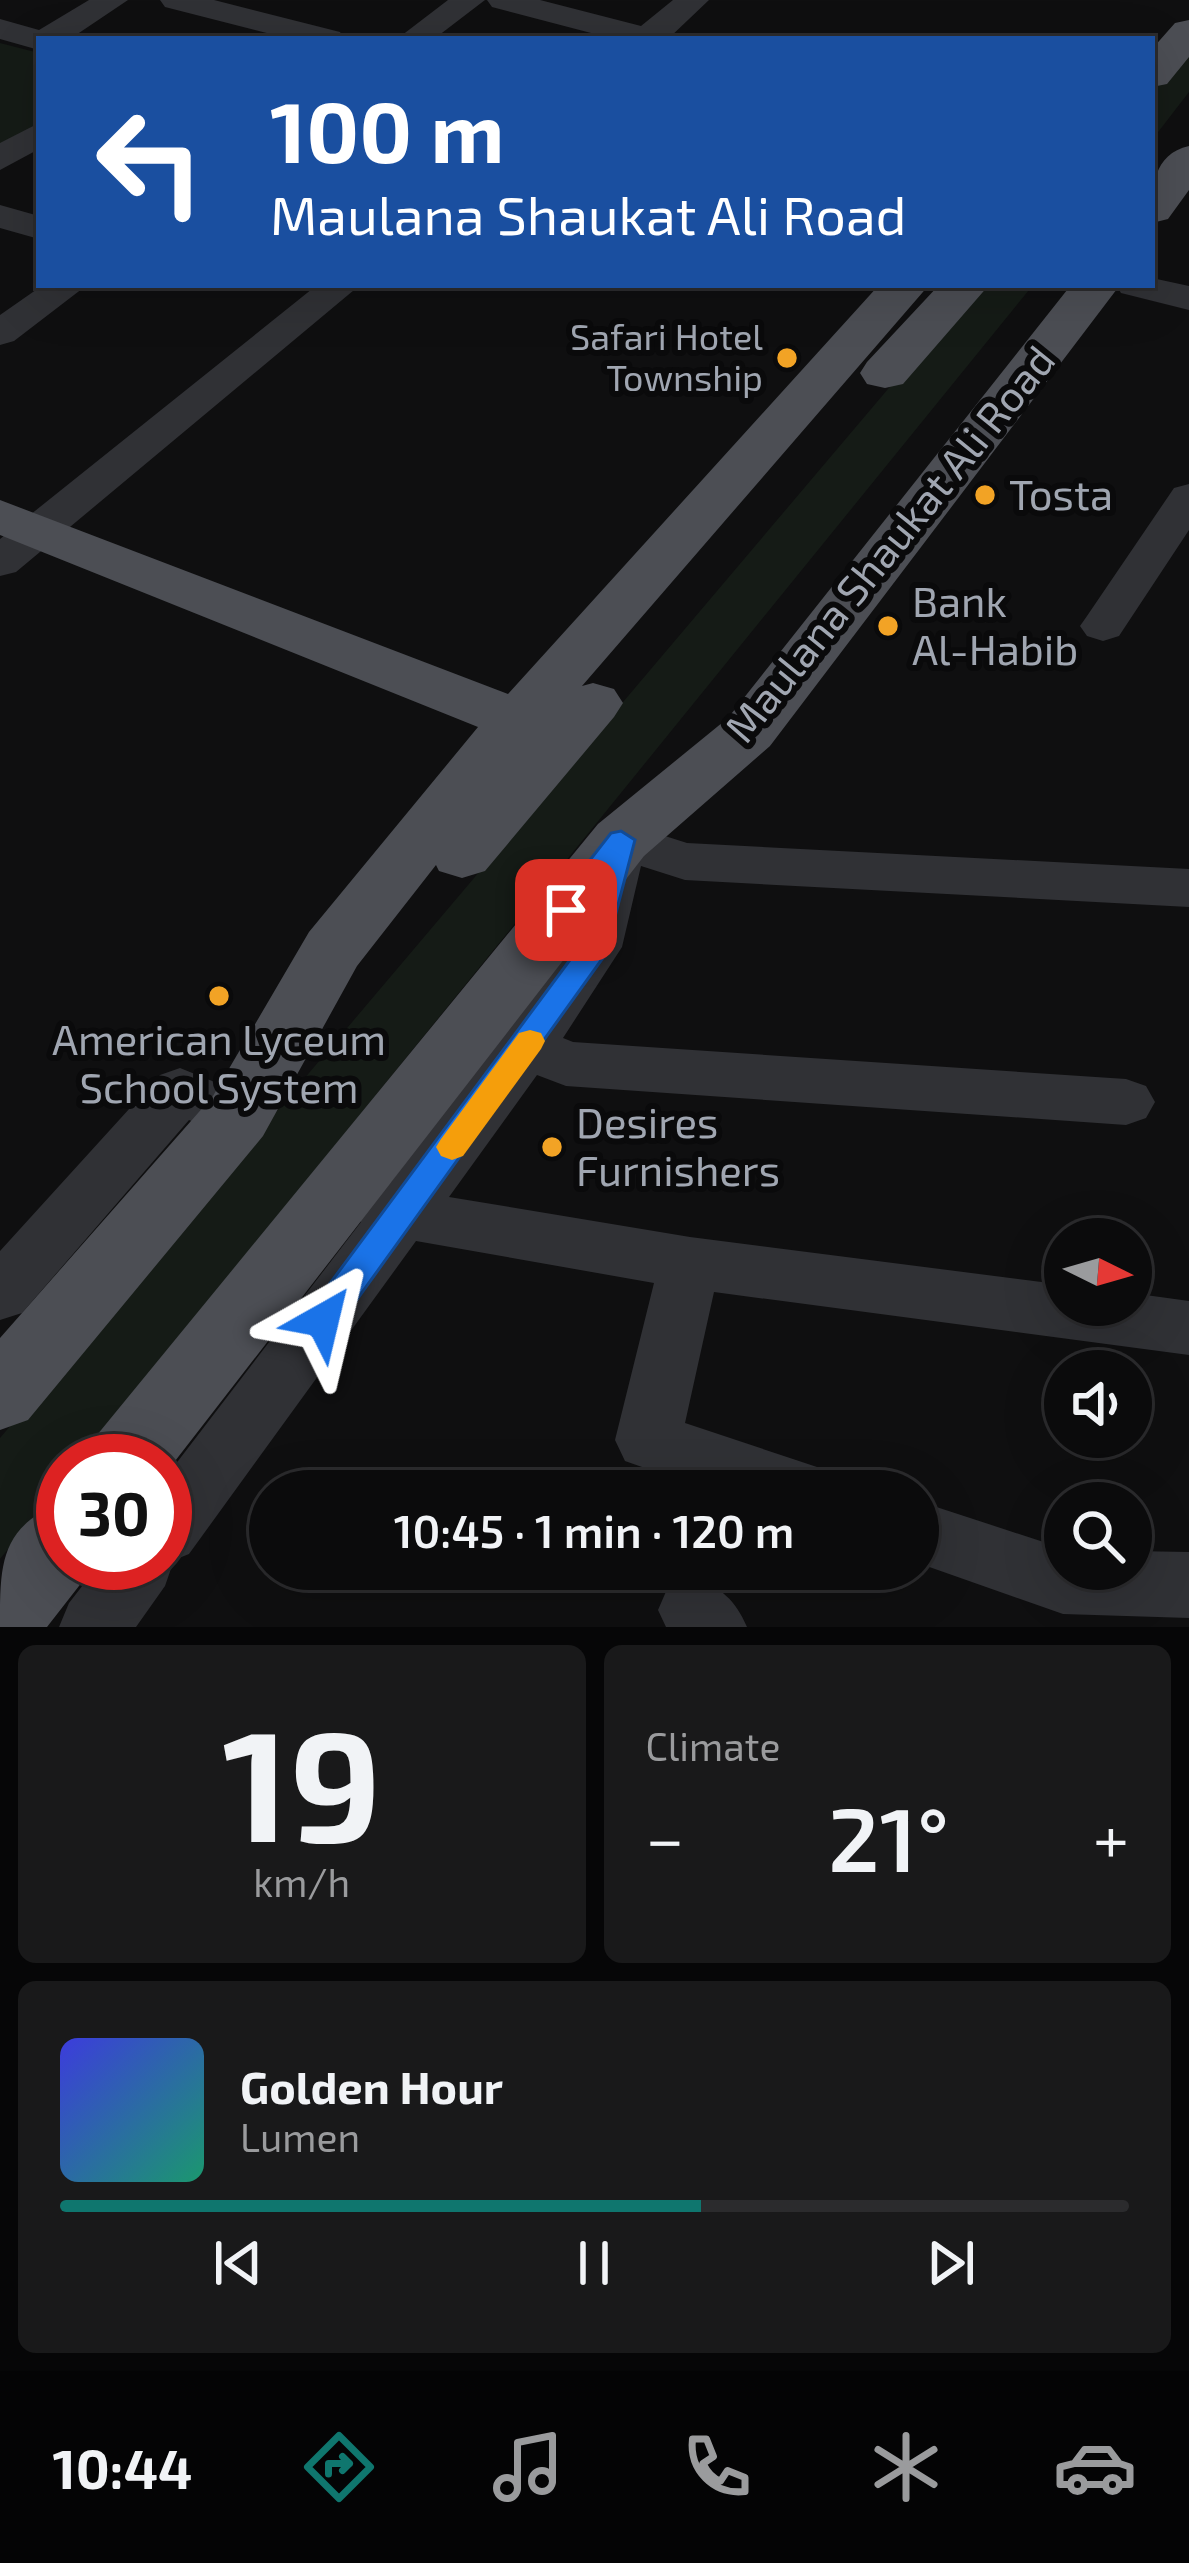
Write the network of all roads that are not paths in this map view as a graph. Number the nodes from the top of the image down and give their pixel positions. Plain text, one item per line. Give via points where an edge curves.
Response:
1 (112, 0) edge
2 (176, 0) edge
3 (469, 0) edge
4 (503, 0) edge
5 (693, 0) edge
6 (1189, 20) edge
7 (1148, 23) edge
8 (0, 28) edge
9 (1189, 32) edge
10 (50, 36) edge
11 (316, 36) edge
12 (417, 36) edge
13 (636, 36) edge
14 (651, 36) edge
15 (36, 38) edge
16 (1155, 72) edge
17 (1189, 121) edge
18 (36, 135) edge
19 (0, 159) edge
20 (1189, 159) edge
21 (1155, 163) edge
22 (1155, 205) edge
23 (0, 216) edge
24 (36, 227) edge
25 (64, 288) edge
26 (337, 288) edge
27 (902, 288) edge
28 (962, 288) edge
29 (1056, 288) edge
30 (1094, 288) edge
31 (1147, 288) edge
32 (1189, 298) edge
33 (0, 333) edge
34 (1189, 497) edge
35 (9, 544) edge
36 (1103, 626) dead end
37 (503, 761) junction
38 (621, 840) junction
39 (1189, 888) edge
40 (527, 1046) junction
41 (1126, 1102) dead end
42 (238, 1116) junction
43 (344, 1186) junction
44 (403, 1214) junction
45 (690, 1263) junction
46 (0, 1294) edge
47 (1189, 1328) edge
48 (0, 1395) edge
49 (147, 1434) edge
50 (737, 1470) edge
51 (192, 1496) edge
52 (939, 1539) edge
53 (36, 1574) edge
54 (1189, 1585) edge
55 (121, 1590) edge
56 (0, 1619) edge
57 (94, 1627) edge

1 - 10 street
2 - 11 street
3 - 12 street
4 - 13 street
5 - 14 street
6 - 7 main road
8 - 15 street
9 - 16 main road
17 - 21 main road
18 - 19 street
20 - 22 main road
23 - 24 street
25 - 33 street
26 - 35 street
27 - 37 main road
28 - 37 main road
29 - 38 main road via 742,674
30 - 38 main road, Maulana Shaukat Ali Road via 749,732
31 - 32 street
34 - 36 street
35 - 37 main road
37 - 42 main road
38 - 39 street via 685,861
38 - 40 street via 595,947
38 - 43 main road, Maulana Shaukat Ali Road
40 - 41 street via 566,1064
40 - 44 street
42 - 46 street via 181,1091
42 - 48 main road
43 - 44 street
43 - 49 main road, Maulana Shaukat Ali Road
44 - 45 street
44 - 51 street
45 - 47 street
45 - 50 street via 648,1440
52 - 54 street via 1063,1581
53 - 56 main road
55 - 57 street

